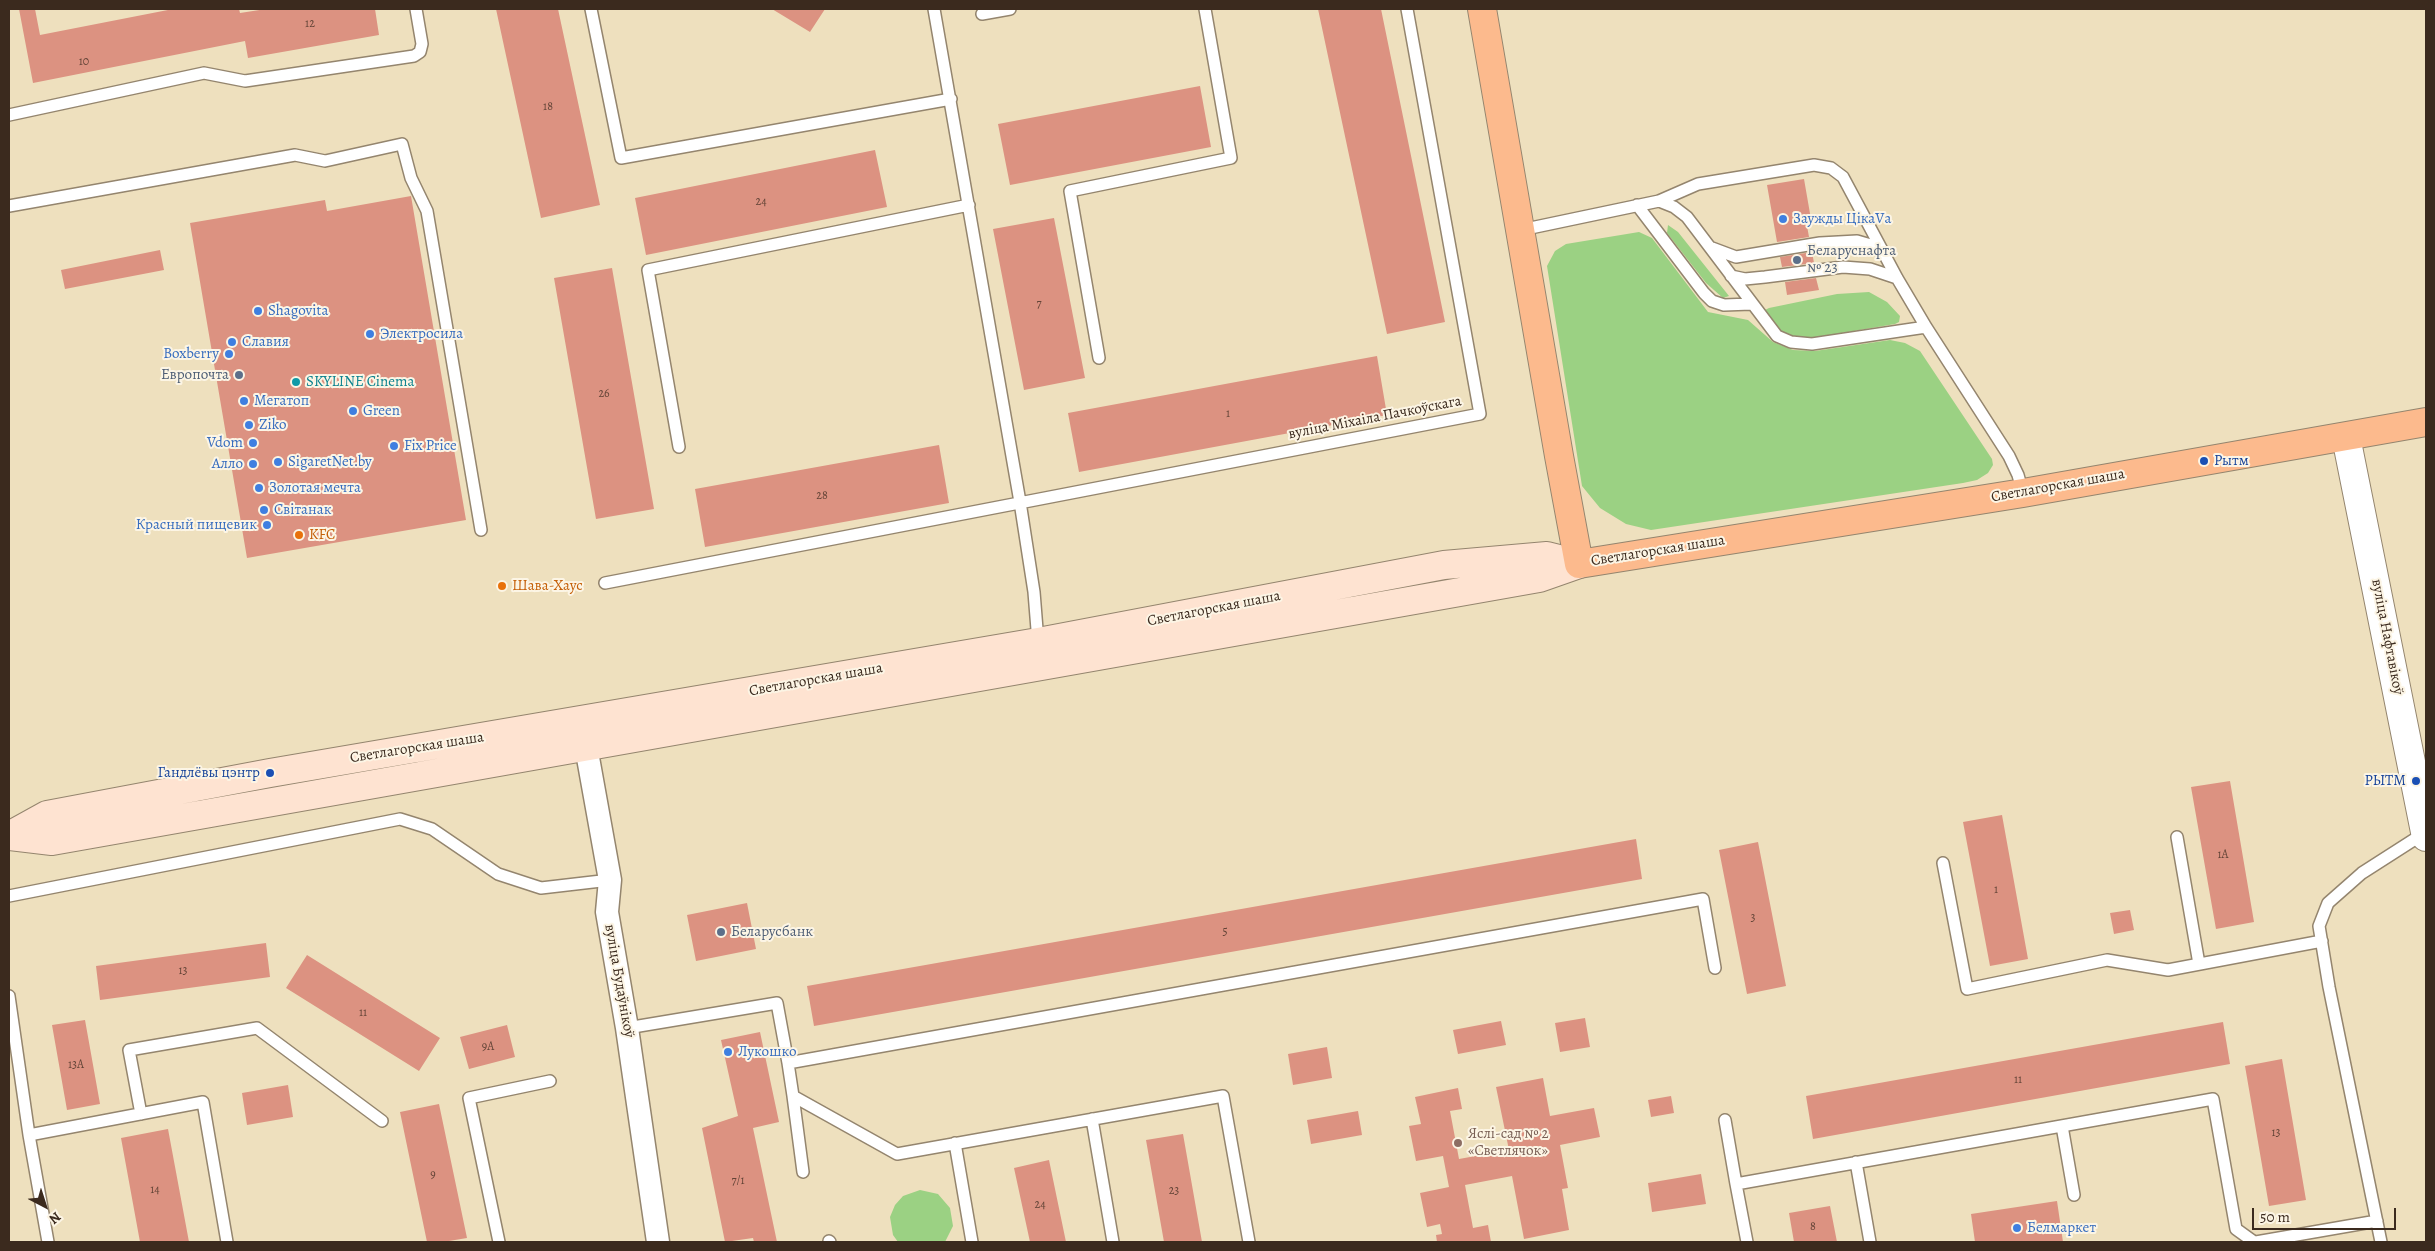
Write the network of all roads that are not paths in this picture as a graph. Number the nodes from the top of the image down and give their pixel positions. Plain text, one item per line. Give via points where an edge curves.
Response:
1 (416, 9) edge
2 (591, 9) edge
3 (934, 9) edge
4 (1010, 9) edge
5 (1205, 9) edge
6 (1407, 9) edge
7 (1482, 9) edge
8 (982, 14) dead end
9 (951, 99) junction
10 (9, 114) edge
11 (1659, 201) junction
12 (1636, 204) junction
13 (969, 205) junction
14 (9, 206) edge
15 (1521, 230) junction
16 (1712, 248) junction
17 (1881, 248) junction
18 (1731, 276) junction
19 (1897, 278) junction
20 (1751, 304) junction
21 (1926, 327) junction
22 (1099, 358) dead end
23 (2426, 422) edge
24 (2346, 437) junction
25 (679, 447) dead end
26 (2023, 492) junction
27 (1020, 502) junction
28 (481, 530) dead end
29 (1579, 564) junction
30 (605, 583) dead end
31 (1038, 642) junction
32 (583, 734) junction
33 (9, 834) edge
34 (2426, 834) edge
35 (2177, 837) dead end
36 (1944, 863) dead end
37 (610, 880) junction
38 (9, 896) edge
39 (2322, 941) junction
40 (2199, 964) junction
41 (1715, 968) dead end
42 (9, 996) edge
43 (627, 1028) junction
44 (788, 1063) junction
45 (550, 1081) dead end
46 (793, 1096) junction
47 (141, 1114) junction
48 (1092, 1119) junction
49 (1725, 1120) dead end
50 (382, 1121) dead end
51 (2062, 1126) junction
52 (29, 1135) junction
53 (955, 1144) junction
54 (1856, 1162) junction
55 (804, 1172) dead end
56 (1736, 1184) junction
57 (2074, 1194) dead end
58 (2377, 1221) junction
59 (48, 1242) edge
60 (227, 1242) edge
61 (499, 1242) edge
62 (658, 1242) edge
63 (972, 1242) edge
64 (1113, 1242) edge
65 (1249, 1242) edge
66 (1747, 1242) edge
67 (1870, 1242) edge
68 (2255, 1242) edge
69 (2381, 1242) edge

1 - 10 lane via 422,44 420,52 414,56 246,81 204,73
2 - 9 lane via 621,158
3 - 9 lane
4 - 8 lane
5 - 22 lane via 1231,158 1070,191
6 - 27 lane, вуліца Міхаіла Пачкоўскага via 1480,414
7 - 15 main road
9 - 13 lane
11 - 12 lane
11 - 16 lane via 1674,207 1687,218
11 - 17 lane via 1698,184 1814,165 1831,168 1843,177
12 - 15 lane
12 - 20 lane via 1712,301 1724,305
13 - 25 lane via 648,270
13 - 27 lane
14 - 28 lane via 295,155 325,161 402,144 410,178 427,211
15 - 29 main road
16 - 17 lane via 1736,257 1820,243 1857,241
16 - 18 lane
17 - 19 lane
18 - 19 lane via 1745,279 1843,267 1870,269
18 - 20 lane
19 - 21 lane
20 - 21 lane via 1777,336 1791,342 1812,344
21 - 26 lane via 2010,456
23 - 24 main road, Светлагорская шаша
24 - 26 main road, Светлагорская шаша
24 - 34 street, вуліца Нафтавікоў
26 - 29 main road, Светлагорская шаша
27 - 30 lane
27 - 31 lane
29 - 31 main road, Светлагорская шаша via 1547,556 1444,565
29 - 32 main road via 1539,578
31 - 32 main road, Светлагорская шаша
32 - 33 main road, Светлагорская шаша via 270,773 47,815
32 - 37 street, вуліца Будаўнікоў
34 - 39 lane via 2362,873 2328,903 2319,926
35 - 40 lane
36 - 40 lane via 1967,989 2107,960 2168,970
37 - 38 lane via 541,888 498,874 432,829 400,820
37 - 43 street, вуліца Будаўнікоў via 607,912
39 - 40 lane
39 - 58 lane
41 - 44 lane via 1703,899
42 - 52 lane
43 - 44 lane via 777,1003
43 - 62 street, вуліца Будаўнікоў
44 - 46 lane
45 - 61 lane via 469,1098
46 - 53 lane via 897,1154
46 - 55 lane
47 - 50 lane via 129,1050 257,1028
47 - 52 lane
47 - 60 lane via 203,1102
48 - 53 lane
48 - 64 lane
48 - 65 lane via 1223,1096
49 - 56 lane
51 - 54 lane
51 - 57 lane
51 - 68 lane via 2213,1099 2236,1229
52 - 59 lane
53 - 63 lane
54 - 56 lane
54 - 67 lane
56 - 66 lane
58 - 68 lane
58 - 69 lane

